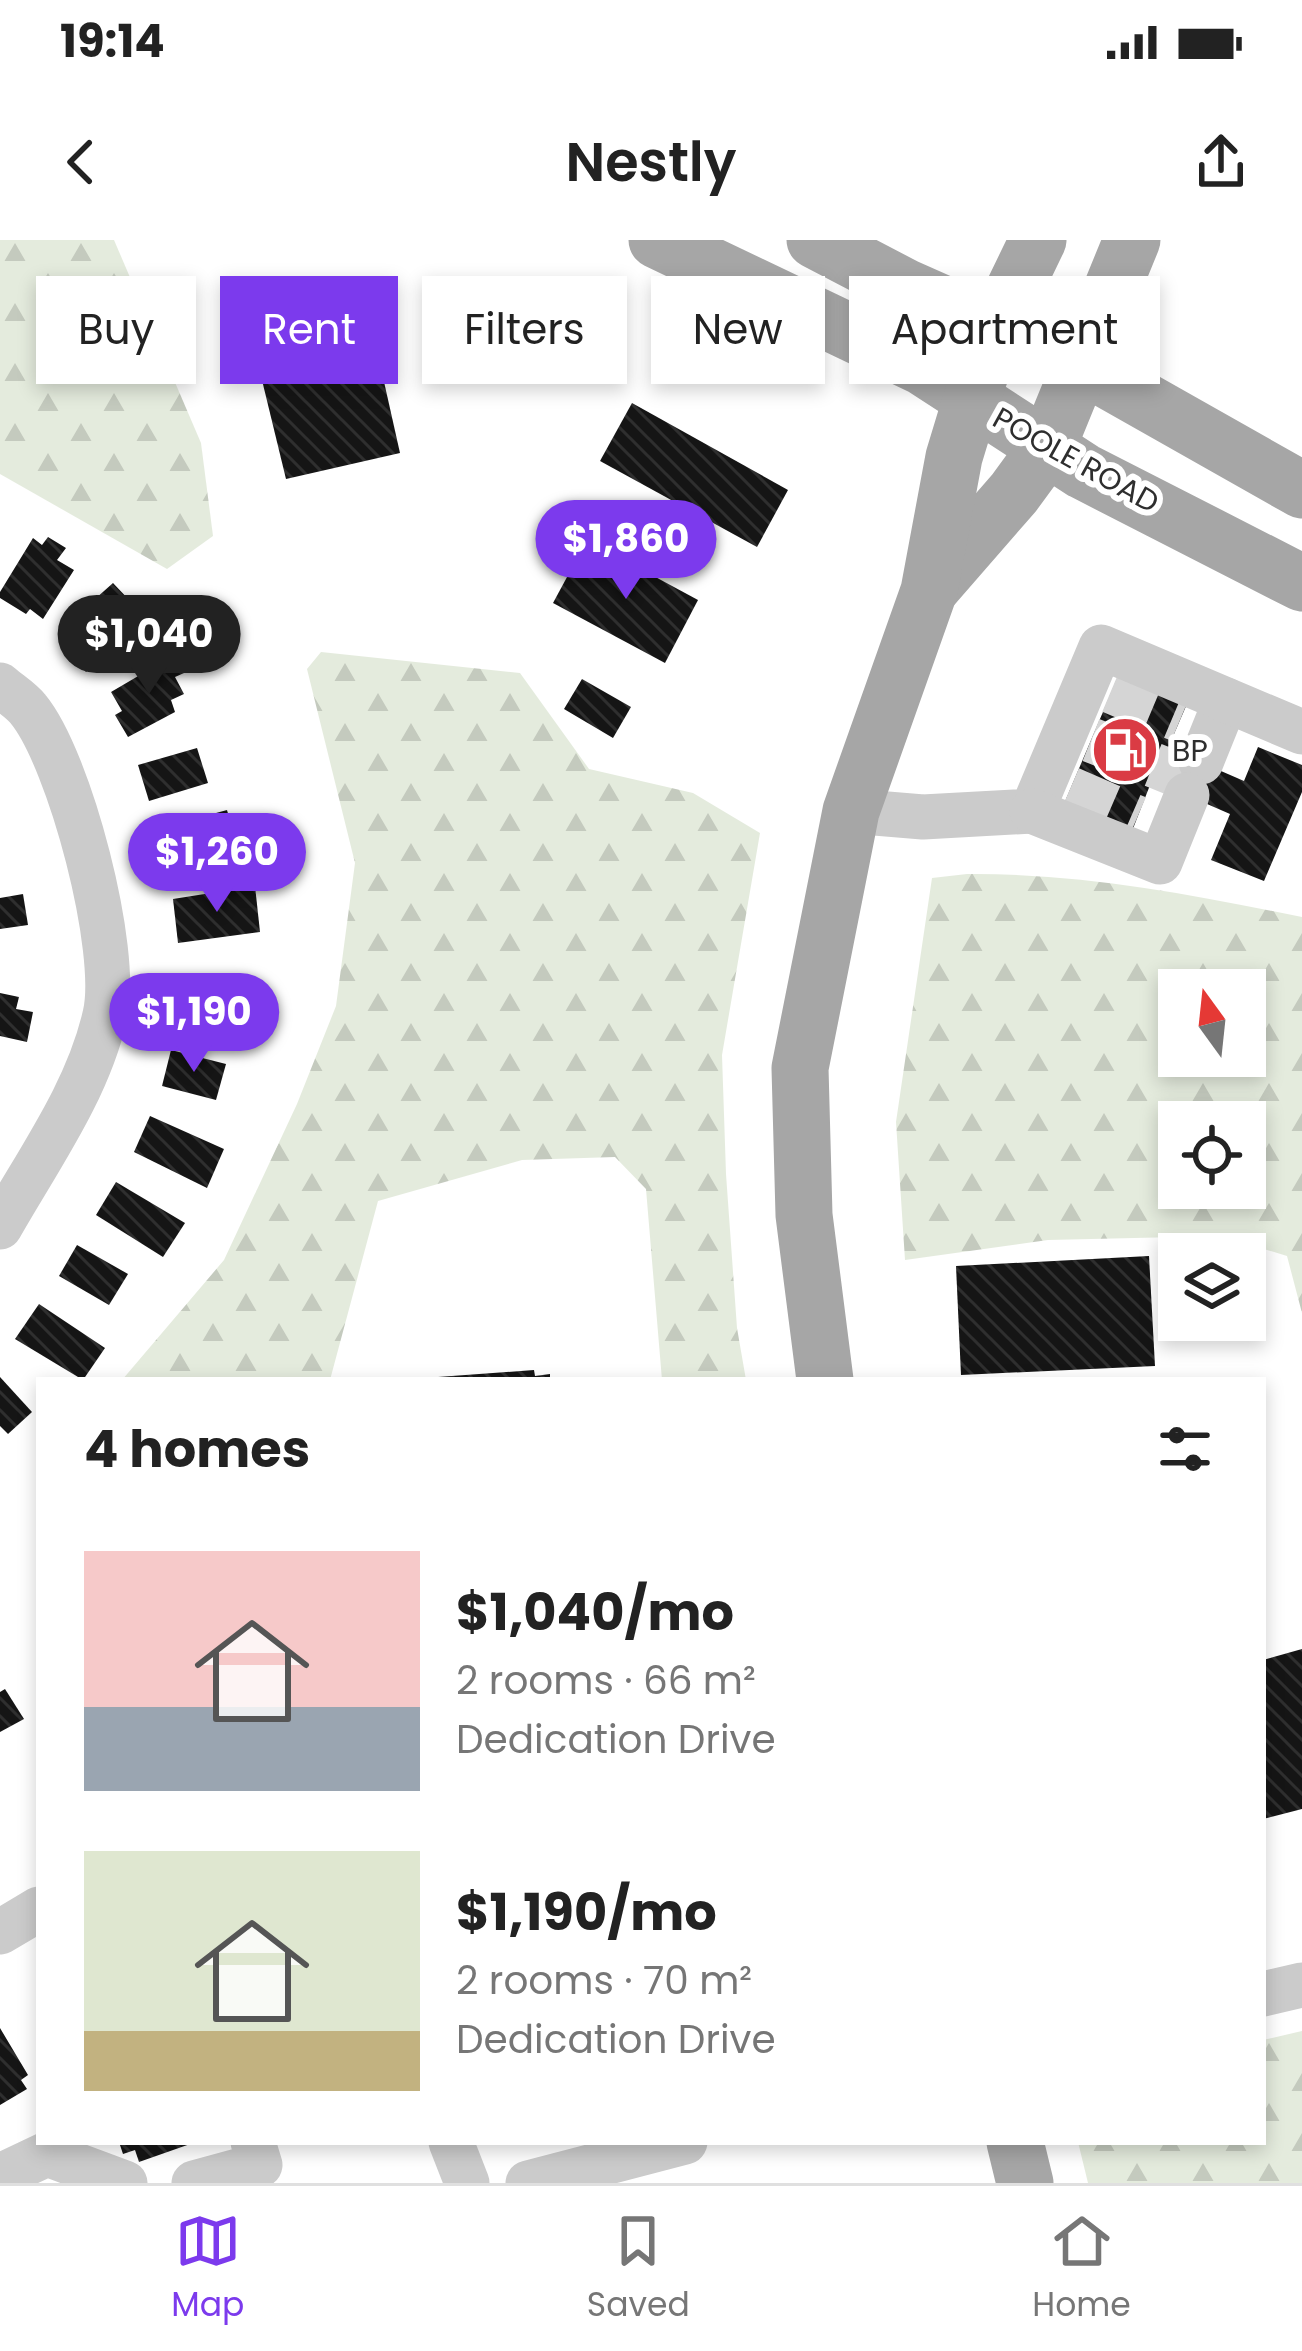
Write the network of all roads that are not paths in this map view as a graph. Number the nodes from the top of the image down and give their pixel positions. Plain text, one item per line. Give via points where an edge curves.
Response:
1 (657, 240) edge
2 (815, 240) edge
3 (1038, 240) edge
4 (1132, 240) edge
5 (884, 276) edge
6 (1021, 276) edge
7 (1117, 276) edge
8 (977, 384) edge
9 (1073, 384) edge
10 (1115, 384) edge
11 (971, 401) junction
12 (1047, 448) junction
13 (1302, 490) edge
14 (1302, 584) edge
15 (929, 591) junction
16 (0, 685) edge
17 (1302, 732) edge
18 (1188, 766) junction
19 (1049, 793) junction
20 (850, 811) junction
21 (0, 1227) edge
22 (825, 1377) edge
23 (36, 1911) edge
24 (0, 1932) edge
25 (1302, 1984) edge
26 (1266, 1993) edge
27 (254, 2145) edge
28 (452, 2145) edge
29 (1016, 2145) edge
30 (664, 2159) edge
31 (0, 2176) edge
32 (125, 2183) edge
33 (194, 2183) edge
34 (467, 2183) edge
35 (528, 2183) edge
36 (1024, 2183) edge

1 - 11 main road, POOLE ROAD via 922,367
2 - 5 main road
3 - 6 main road
4 - 7 main road
8 - 11 main road
9 - 12 main road
10 - 13 main road
11 - 12 main road, POOLE ROAD
11 - 15 main road
12 - 14 main road, POOLE ROAD
12 - 15 main road
15 - 20 main road
16 - 21 street via 28,709 61,767 89,858 107,1010 89,1070
17 - 18 street
18 - 19 street via 1160,862
18 - 19 street via 1101,646 1099,686
19 - 20 street via 923,817
20 - 22 main road via 800,1068 804,1215
23 - 24 street
25 - 26 street
27 - 33 street via 260,2165
28 - 34 street
29 - 36 main road
30 - 35 street
31 - 32 street via 47,2154

